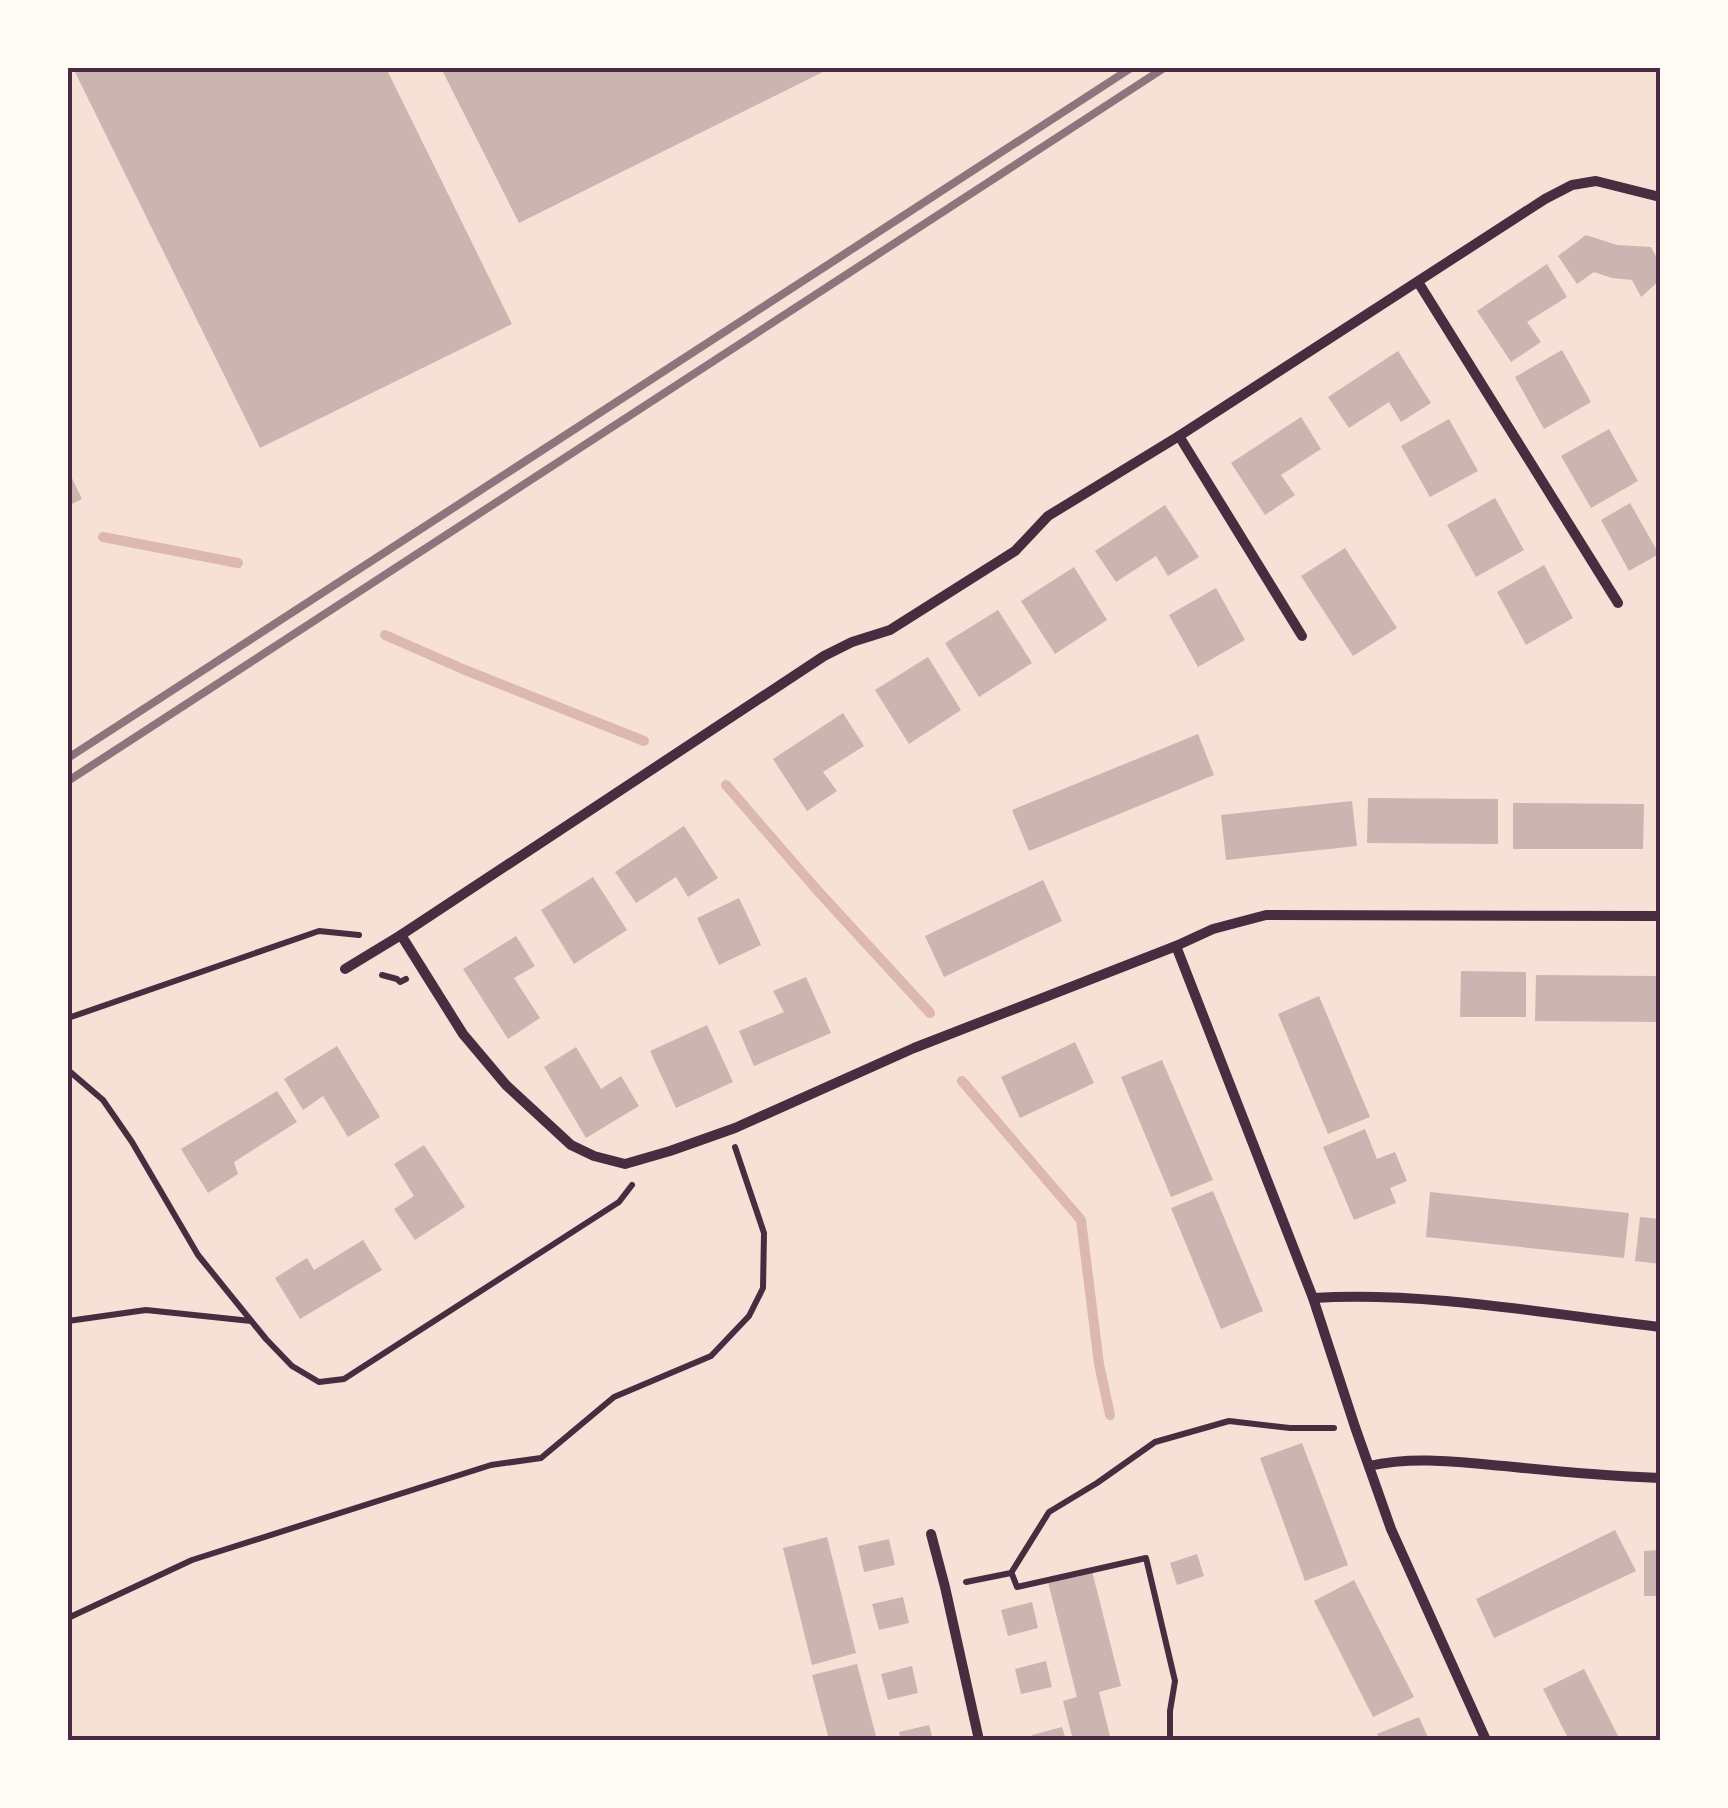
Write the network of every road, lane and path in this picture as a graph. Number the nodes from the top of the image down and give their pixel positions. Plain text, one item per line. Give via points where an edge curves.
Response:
1 (1660, 196) edge
2 (1418, 282) junction
3 (1179, 436) junction
4 (1618, 603) dead end
5 (1302, 636) dead end
6 (1660, 916) edge
7 (401, 935) junction
8 (1176, 946) junction
9 (377, 950) junction
10 (345, 970) dead end
11 (68, 1018) edge
12 (68, 1070) edge
13 (728, 1130) junction
14 (652, 1157) junction
15 (1314, 1298) junction
16 (252, 1321) junction
17 (68, 1322) edge
18 (1660, 1327) edge
19 (1355, 1428) junction
20 (1369, 1466) junction
21 (1660, 1478) edge
22 (931, 1534) dead end
23 (1011, 1573) junction
24 (946, 1587) junction
25 (68, 1618) edge
26 (979, 1740) edge
27 (1170, 1740) edge
28 (1486, 1740) edge

1 - 2 street via 1596,181 1572,185
2 - 3 street
2 - 4 street
3 - 5 street
3 - 7 street via 1048,516 1016,551 890,630 824,656
6 - 8 street via 1266,914
7 - 9 street
7 - 14 street via 463,1034 571,1146 624,1164
8 - 13 street via 914,1048
8 - 15 street
9 - 10 street
9 - 11 path via 368,936 319,931
12 - 16 path via 102,1100 198,1254
13 - 14 street
13 - 25 path via 764,1233 763,1288 749,1316 711,1356 614,1397 542,1458 491,1464 192,1560
14 - 16 path via 620,1202 344,1378 319,1382 292,1366
15 - 18 street via 1356,1295
15 - 19 street
16 - 17 path via 146,1310
19 - 20 street
19 - 23 path via 1229,1420 1155,1442 1049,1512
20 - 21 street via 1428,1460
20 - 28 street
22 - 24 street
23 - 24 path
23 - 27 path via 1017,1588 1146,1558 1175,1681
24 - 26 street

